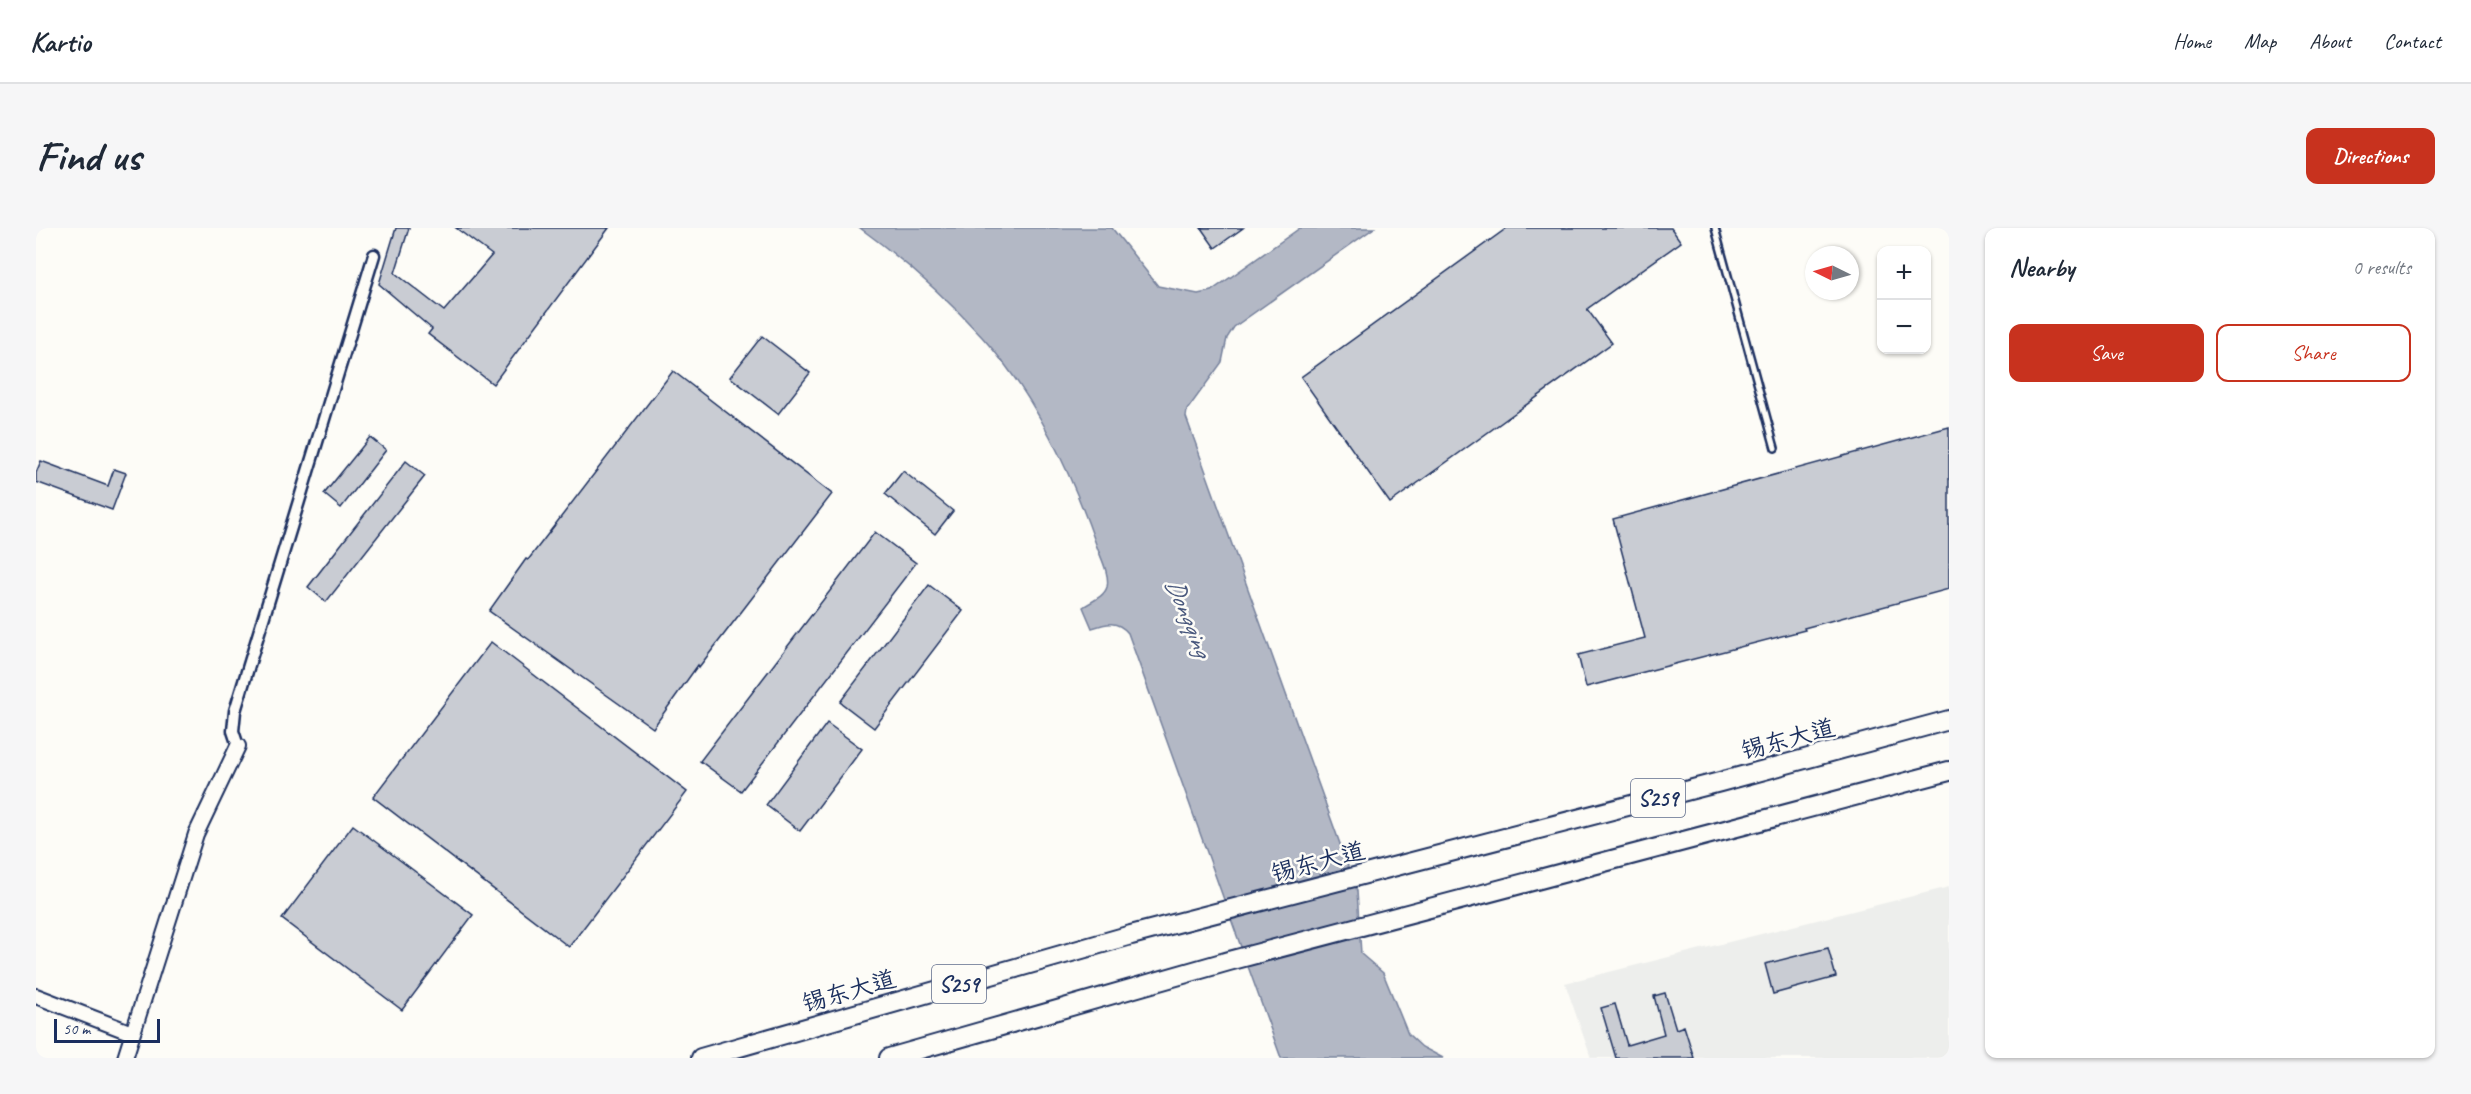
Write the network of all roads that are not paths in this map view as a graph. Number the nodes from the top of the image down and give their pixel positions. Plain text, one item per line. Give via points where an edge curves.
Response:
1 (1716, 228) edge
2 (374, 255) dead end
3 (1775, 448) dead end
4 (1949, 720) edge
5 (238, 747) joint
6 (1949, 771) edge
7 (36, 996) edge
8 (132, 1033) junction
9 (125, 1058) edge
10 (700, 1058) edge
11 (890, 1058) edge

1 - 3 lane
2 - 5 street via 236,711 233,731
4 - 10 main road, 锡东大道 / S259 via 1219,912
5 - 8 street via 196,834
6 - 11 main road, S259 via 1229,961
7 - 8 street
8 - 9 street

